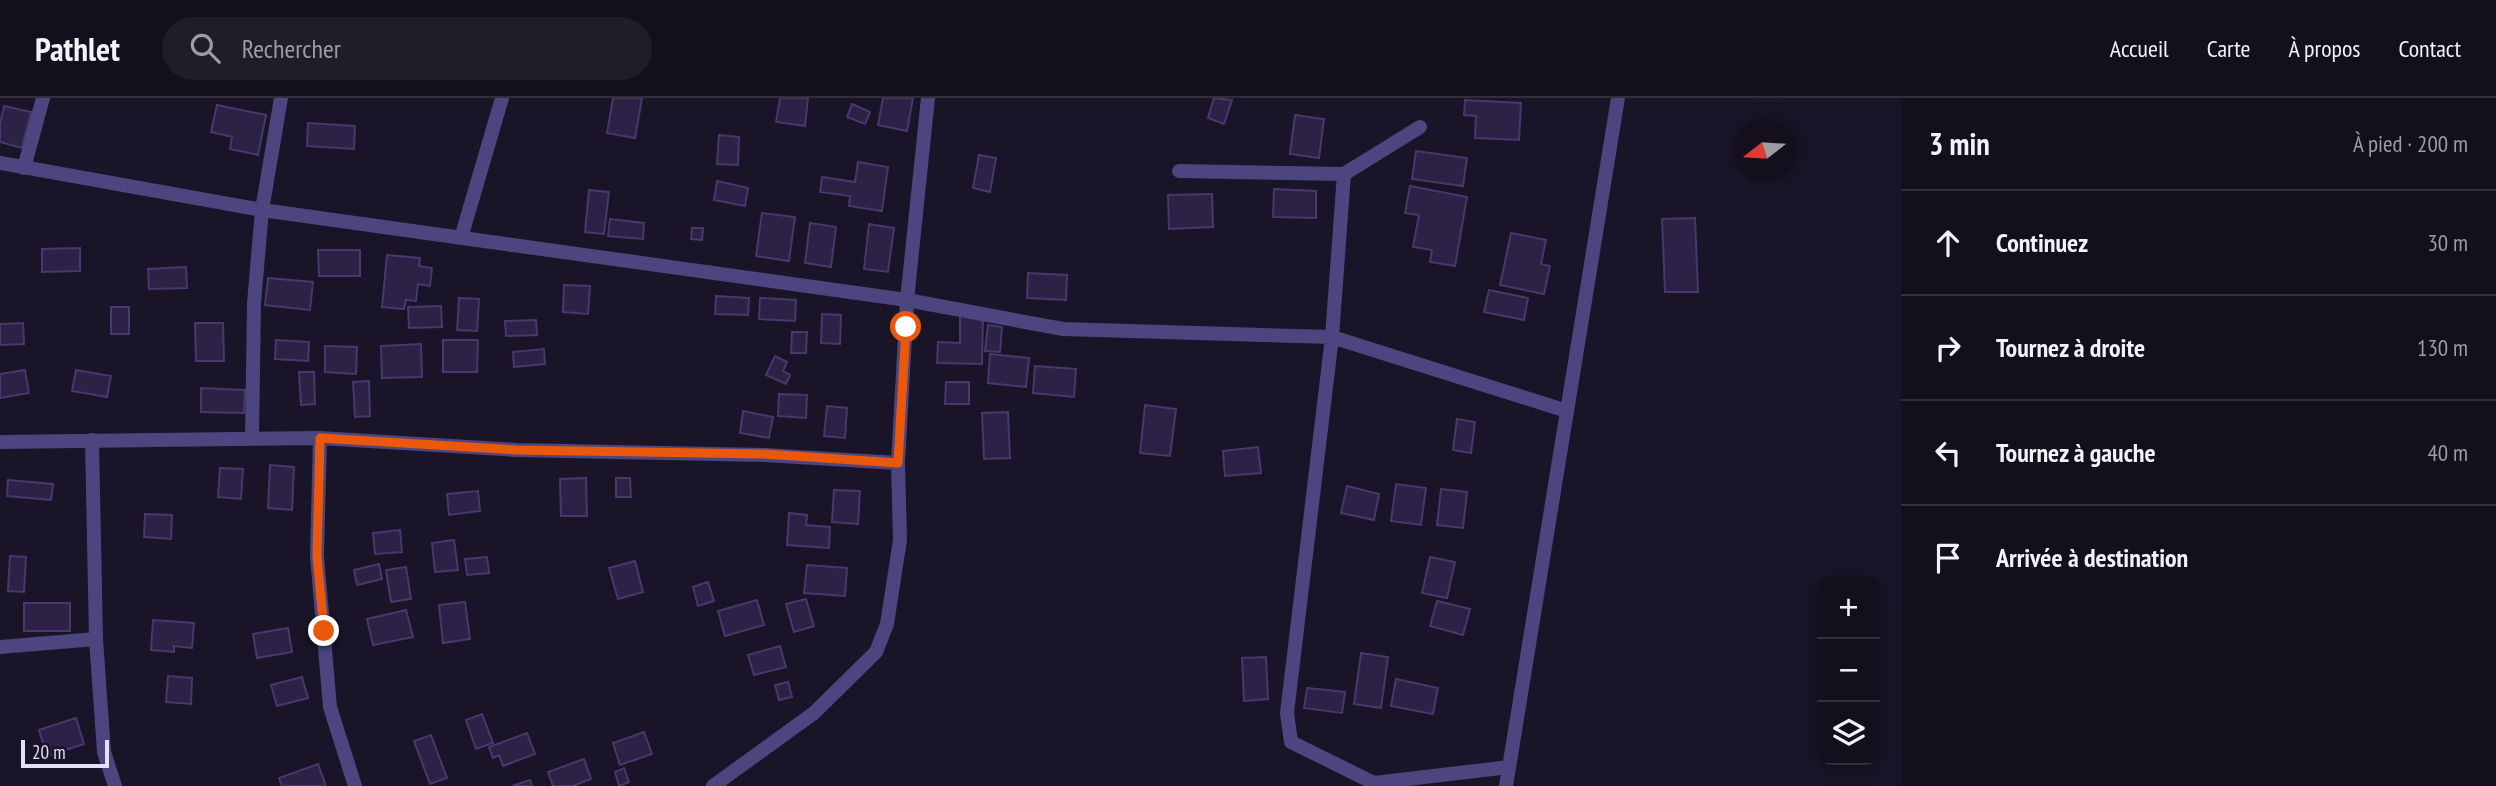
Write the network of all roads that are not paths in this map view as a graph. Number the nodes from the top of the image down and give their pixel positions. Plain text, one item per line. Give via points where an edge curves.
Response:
1 (43, 98) edge
2 (281, 98) edge
3 (502, 98) edge
4 (928, 98) edge
5 (1618, 98) edge
6 (1420, 127) dead end
7 (0, 163) edge
8 (24, 168) junction
9 (1179, 171) dead end
10 (1343, 174) junction
11 (262, 210) junction
12 (461, 238) junction
13 (907, 300) junction
14 (1332, 337) junction
15 (1567, 411) junction
16 (252, 438) junction
17 (320, 438) junction
18 (92, 440) junction
19 (0, 442) edge
20 (898, 463) junction
21 (96, 639) junction
22 (0, 647) edge
23 (1509, 767) junction
24 (115, 786) edge
25 (355, 786) edge
26 (713, 786) edge
27 (1506, 786) edge

1 - 8 street
2 - 11 street
3 - 12 street
4 - 13 street
5 - 15 street
6 - 10 street
7 - 8 street
8 - 11 street
9 - 10 street
10 - 14 street
11 - 12 street
11 - 16 street via 254,303
12 - 13 street
13 - 14 street via 1063,329
13 - 20 street
14 - 15 street
14 - 23 street via 1287,713 1291,742 1374,783
15 - 23 street
16 - 17 street
16 - 18 street
17 - 20 street
17 - 25 street via 317,556 330,707
18 - 19 street
18 - 21 street
20 - 26 street via 900,540 887,624 876,652 814,713
21 - 22 street
21 - 24 street via 104,752
23 - 27 street

